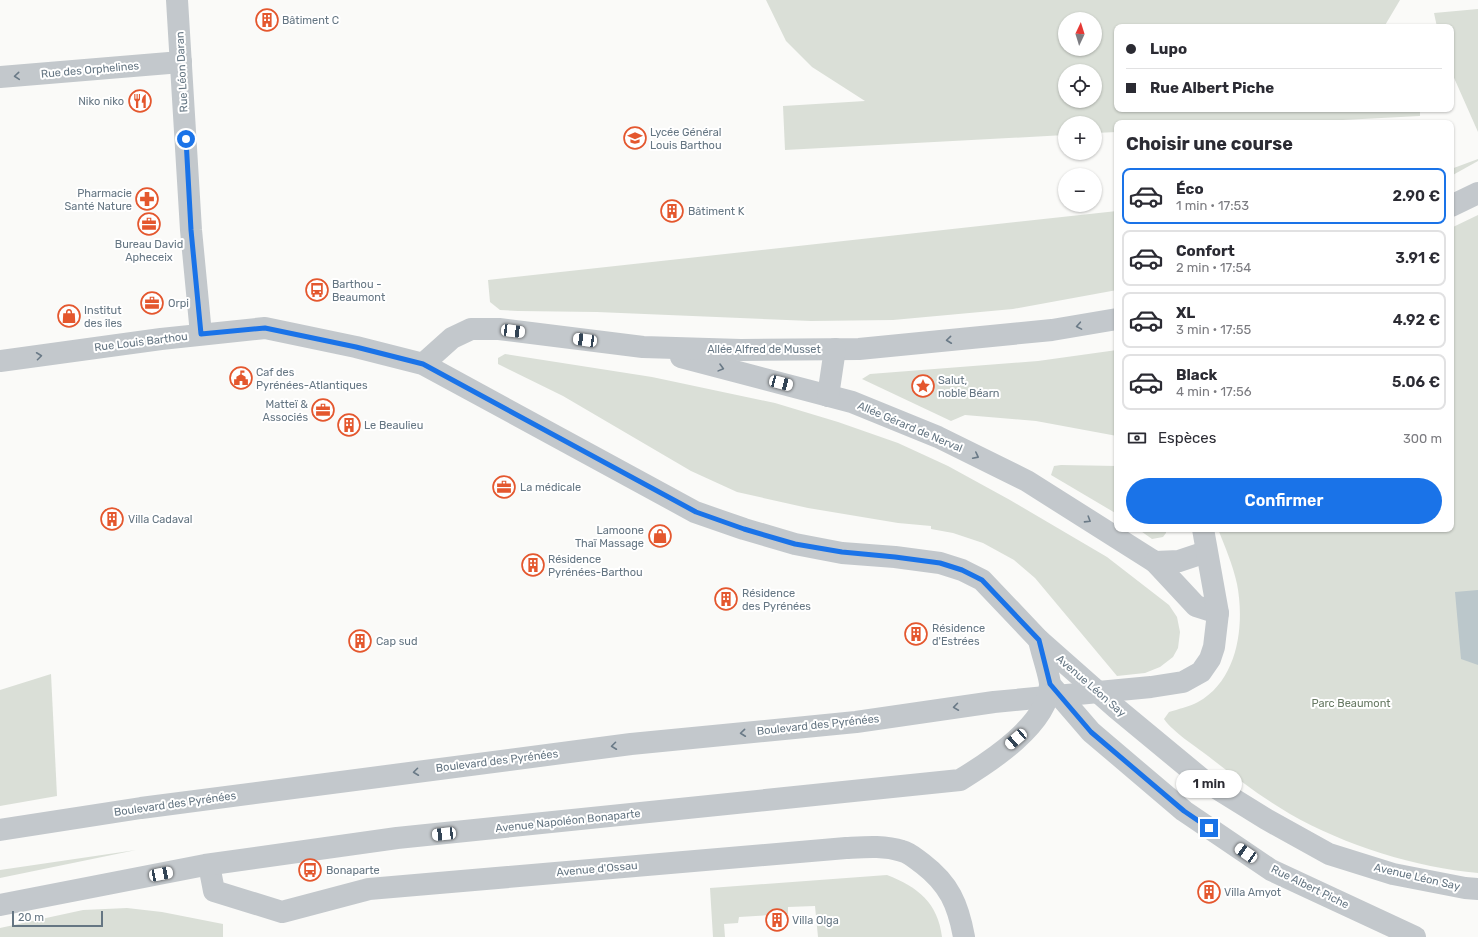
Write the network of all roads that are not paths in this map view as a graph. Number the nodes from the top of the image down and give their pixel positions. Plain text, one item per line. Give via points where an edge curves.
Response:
1 (177, 0) edge
2 (181, 62) junction
3 (0, 77) edge
4 (1478, 193) edge
5 (1454, 205) edge
6 (1114, 320) edge
7 (201, 334) junction
8 (643, 347) junction
9 (835, 349) junction
10 (0, 360) edge
11 (423, 364) junction
12 (828, 396) junction
13 (1203, 532) edge
14 (1206, 552) junction
15 (1155, 562) junction
16 (1218, 613) junction
17 (1039, 640) junction
18 (1050, 684) junction
19 (0, 830) edge
20 (209, 865) junction
21 (1478, 889) edge
22 (0, 905) edge
23 (964, 937) edge
24 (1415, 937) edge

1 - 2 street, Rue Léon Daran
2 -> 3 street, Rue des Orphelines
2 - 7 street, Rue Léon Daran via 191,230
4 - 5 street
6 -> 9 street, Allée Alfred de Musset via 1052,330 859,349
10 -> 7 street, Rue Louis Barthou
7 - 11 street, Rue Louis Barthou via 265,328
8 - 9 street, Allée Alfred de Musset
8 - 11 street, Allée Alfred de Musset via 499,329 471,329 452,338
8 -> 12 street, Allée Gérard de Nerval
9 - 12 street
11 - 17 street, Avenue Léon Say via 696,512 795,544 940,563 962,570 982,580
12 -> 15 street, Allée Gérard de Nerval via 852,402 938,437 1026,481
13 - 14 street, Boulevard des Pyrénées
14 - 15 street via 1179,561
14 - 16 street, Boulevard des Pyrénées
15 - 16 street, Allée Gérard de Nerval via 1196,606
16 -> 19 street, Boulevard des Pyrénées via 1210,659 1201,672 1183,682 994,702 856,722 631,744 156,806
17 - 18 street, Avenue Napoléon Bonaparte
17 - 21 street, Avenue Léon Say via 1116,708 1204,780 1266,820 1329,854 1393,874
18 - 20 street, Avenue Napoléon Bonaparte via 1043,709 1025,730 988,763 960,780 405,838
18 - 24 street, Rue Albert Piche via 1091,732 1184,811 1271,870
20 - 22 street, Avenue Napoléon Bonaparte
20 - 23 street, Avenue d'Ossau via 214,891 282,912 369,889 877,847 902,851 913,856 942,881 954,899

